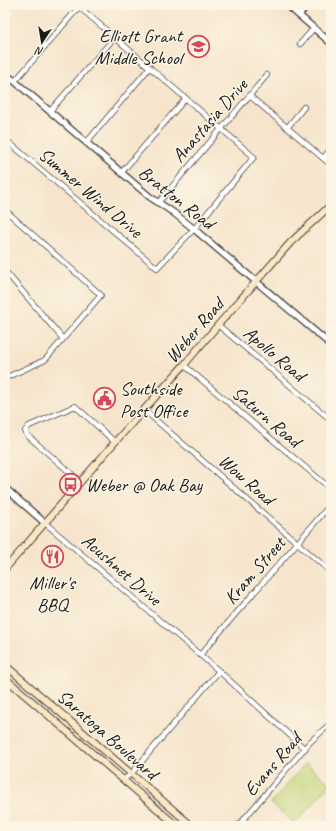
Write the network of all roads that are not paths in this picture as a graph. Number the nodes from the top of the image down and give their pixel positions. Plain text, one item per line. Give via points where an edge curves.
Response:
1 (8, 5) edge
2 (287, 5) edge
3 (307, 5) edge
4 (78, 6) edge
5 (5, 8) edge
6 (299, 15) junction
7 (314, 28) junction
8 (115, 37) junction
9 (331, 42) edge
10 (300, 44) dead end
11 (150, 67) junction
12 (5, 73) edge
13 (267, 75) dead end
14 (14, 81) junction
15 (250, 96) junction
16 (186, 98) junction
17 (304, 106) dead end
18 (50, 111) junction
19 (287, 128) junction
20 (221, 129) junction
21 (5, 138) edge
22 (86, 142) junction
23 (331, 149) edge
24 (323, 158) junction
25 (331, 165) edge
26 (121, 173) junction
27 (158, 203) junction
28 (331, 205) edge
29 (5, 210) edge
30 (194, 229) junction
31 (5, 271) edge
32 (256, 282) junction
33 (218, 325) junction
34 (63, 339) junction
35 (331, 345) edge
36 (184, 365) junction
37 (5, 378) edge
38 (144, 410) junction
39 (331, 420) edge
40 (115, 442) junction
41 (81, 482) junction
42 (5, 488) edge
43 (331, 489) edge
44 (331, 504) edge
45 (46, 523) junction
46 (298, 543) junction
47 (5, 568) edge
48 (331, 572) edge
49 (200, 655) junction
50 (5, 666) edge
51 (219, 671) junction
52 (5, 678) edge
53 (331, 723) edge
54 (305, 749) junction
55 (131, 774) junction
56 (123, 780) junction
57 (177, 826) edge
58 (192, 826) edge
59 (238, 826) edge

1 - 5 street
2 - 6 street
3 - 6 street
4 - 8 street
4 - 14 street
6 - 7 street
7 - 9 street
7 - 10 street
8 - 11 street
8 - 18 street
11 - 16 street
11 - 22 street
12 - 14 street, Bratton Road
13 - 15 street, Anastasia Drive
14 - 18 street, Bratton Road
15 - 19 street
15 - 20 street, Anastasia Drive
16 - 20 street
16 - 26 street
17 - 19 street
18 - 22 street, Bratton Road
19 - 24 street
20 - 27 street, Anastasia Drive
20 - 30 street via 254,157
21 - 30 street, Summer Wind Drive via 157,268
22 - 26 street, Bratton Road
23 - 24 street
24 - 25 street
26 - 27 street, Bratton Road
27 - 30 street, Bratton Road
28 - 32 main road, Weber Road via 291,242
29 - 34 street via 101,295
30 - 32 street, Bratton Road
31 - 34 street
32 - 33 main road, Weber Road
32 - 35 street, Bratton Road
33 - 36 main road, Weber Road
33 - 39 street, Apollo Road
34 - 37 street via 45,360
36 - 38 main road, Weber Road
36 - 43 street, Saturn Road
38 - 40 main road, Weber Road
38 - 46 street, Wow Road
40 - 41 main road, Weber Road
40 - 41 street via 75,406 29,426 25,431 28,436
41 - 45 main road, Weber Road
42 - 45 street, Acushnet Drive
44 - 46 street, Kram Street
45 - 47 main road, Weber Road
45 - 49 street, Acushnet Drive
46 - 48 street, Wow Road
46 - 49 street, Kram Street
49 - 51 street, Acushnet Drive
50 - 55 main road, Saratoga Boulevard
51 - 54 street, Acushnet Drive
51 - 55 street
52 - 56 main road, Saratoga Boulevard
53 - 54 street, Evans Road
54 - 59 street, Evans Road
55 - 56 street
55 - 58 main road, Saratoga Boulevard
56 - 57 main road, Saratoga Boulevard

